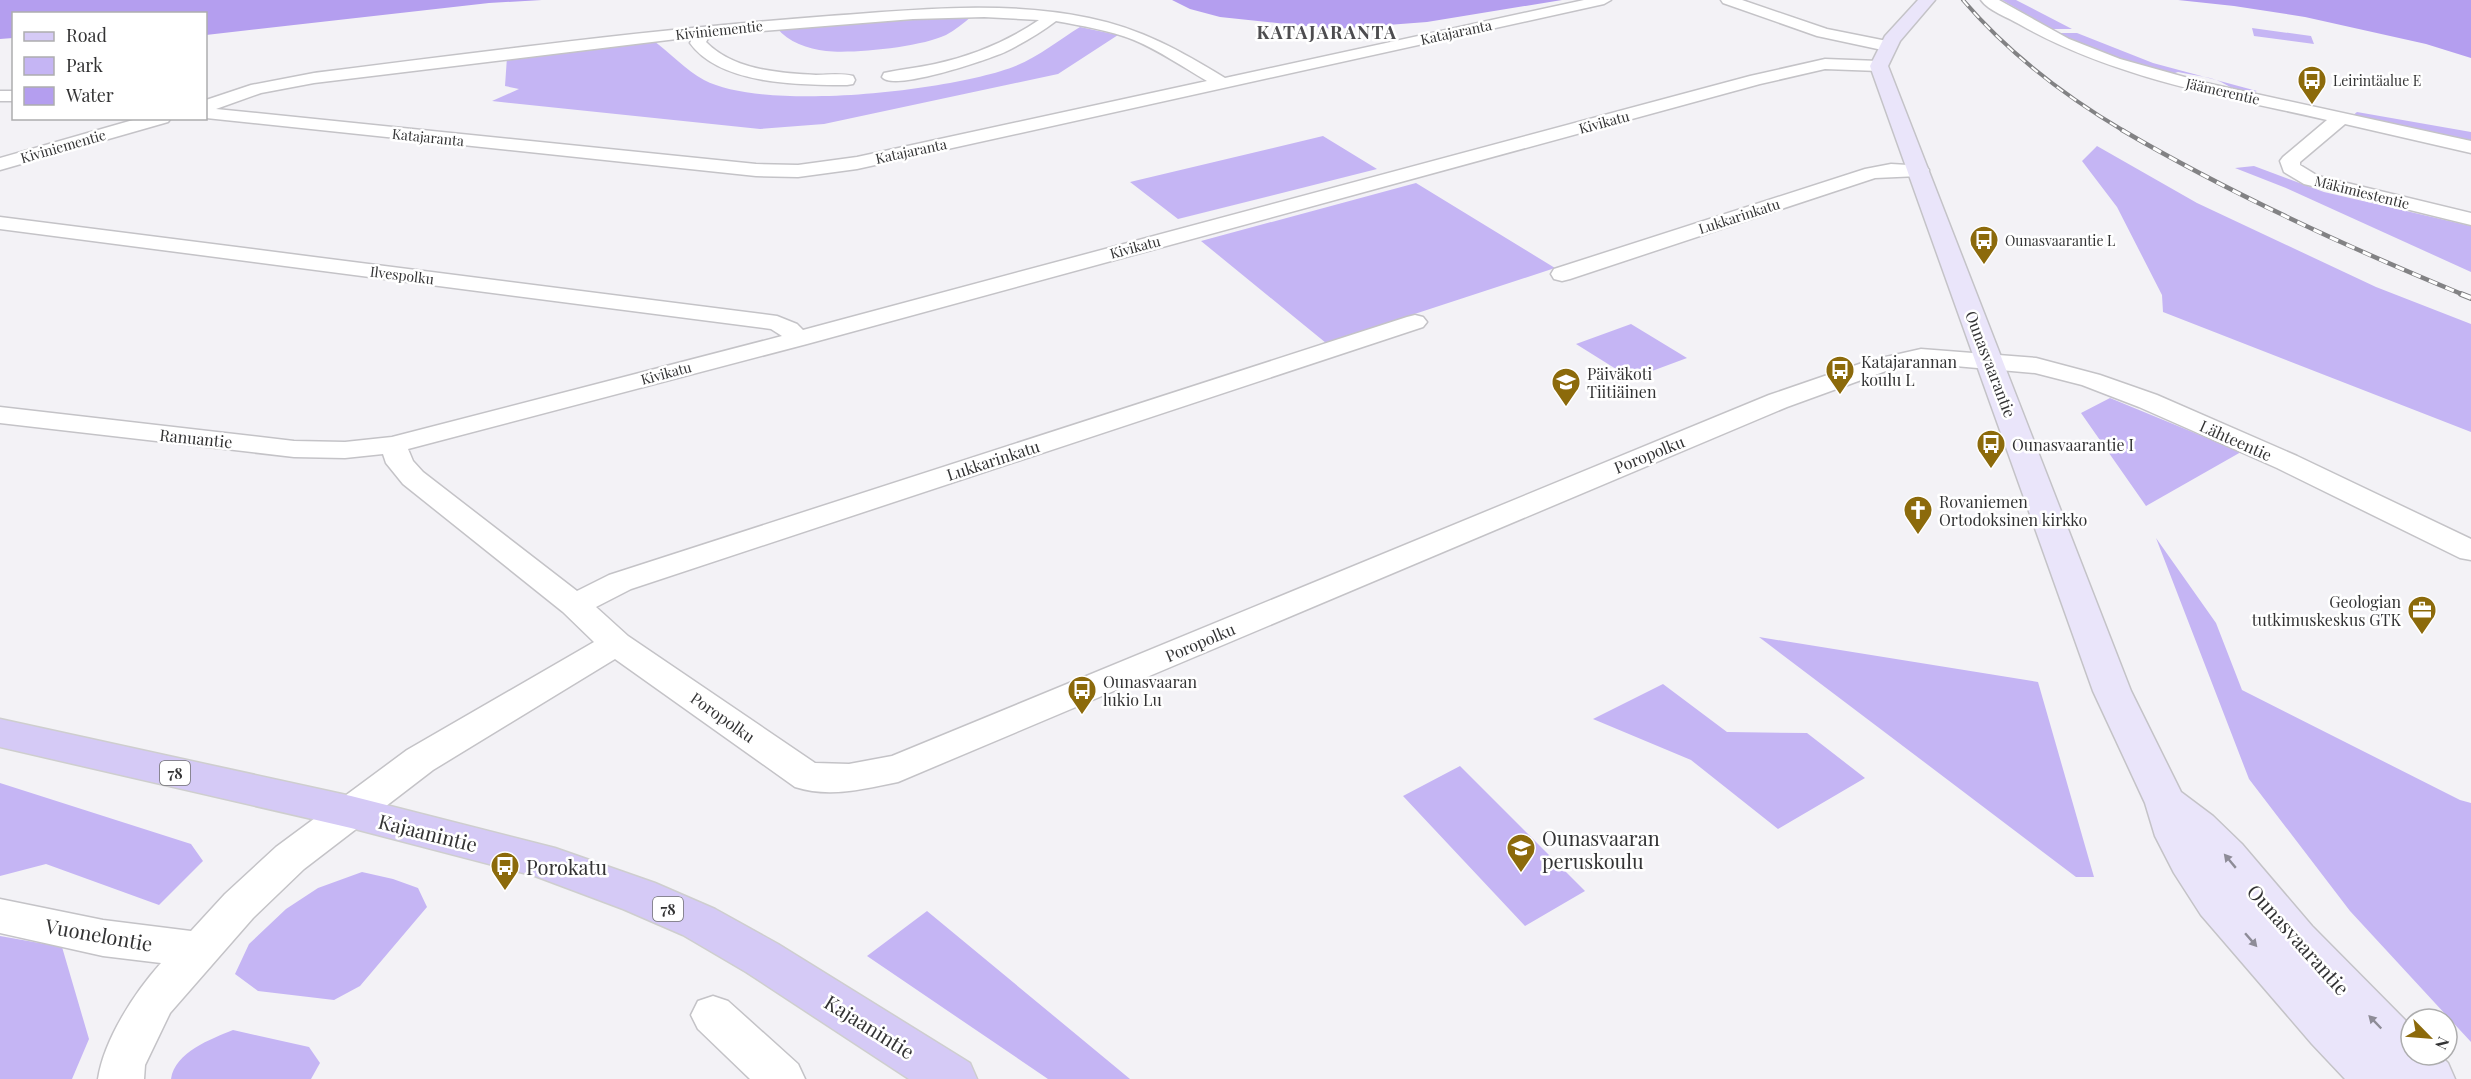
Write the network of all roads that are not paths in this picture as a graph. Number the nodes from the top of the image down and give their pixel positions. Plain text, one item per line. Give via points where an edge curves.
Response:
1 (1604, 0) edge
2 (1728, 0) edge
3 (1927, 0) edge
4 (1988, 0) edge
5 (1054, 16) junction
6 (704, 30) junction
7 (1887, 46) junction
8 (1879, 66) junction
9 (890, 77) dead end
10 (847, 80) dead end
11 (1222, 83) junction
12 (207, 106) edge
13 (207, 114) edge
14 (2340, 118) junction
15 (155, 120) edge
16 (2471, 147) edge
17 (0, 164) edge
18 (1919, 171) junction
19 (2471, 219) edge
20 (0, 223) edge
21 (1562, 274) dead end
22 (1415, 322) dead end
23 (798, 339) junction
24 (1990, 360) junction
25 (0, 414) edge
26 (393, 445) junction
27 (2471, 551) edge
28 (574, 605) junction
29 (616, 644) junction
30 (0, 733) edge
31 (2166, 803) junction
32 (351, 812) junction
33 (0, 916) edge
34 (199, 950) junction
35 (713, 1015) dead end
36 (121, 1079) edge
37 (782, 1079) edge
38 (951, 1079) edge
39 (2378, 1079) edge
40 (2430, 1079) edge

1 - 11 street, Katajaranta
2 - 7 street via 1823,33
3 - 7 street
4 - 14 street, Jäämerentie via 2070,45 2114,62
5 - 6 street, Kiviniementie via 993,11
5 - 9 street via 1017,41 983,57 947,68
5 - 11 street, Kiviniementie via 1136,35
6 - 10 street via 698,43 702,50 740,69
6 - 12 street, Kiviniementie via 314,78 257,89
7 - 8 street
8 - 18 street, Ounasvaarantie
8 - 23 street, Kivikatu via 1825,64 1756,80
11 - 13 street, Katajaranta via 857,163 798,171 756,170
14 - 16 street, Jäämerentie
14 - 19 street, Mäkimiestentie via 2290,161 2291,168 2311,180
15 - 17 street, Kiviniementie
18 - 21 street, Lukkarinkatu via 1872,173
18 - 24 street, Ounasvaarantie
20 - 23 street, Ilvespolku via 777,323
22 - 28 street, Lukkarinkatu via 620,582
23 - 26 street, Kivikatu
24 - 27 street, Lähteentie via 2036,366 2117,388 2287,462
24 - 29 street, Poropolku via 1921,356 1900,359 1778,401 898,768 849,778 808,777
24 - 31 street, Ounasvaarantie via 2112,691
25 - 26 street, Ranuantie via 294,449 345,450
26 - 28 street, Poropolku via 412,478
28 - 29 street, Poropolku
29 - 32 street via 420,760
30 - 32 main road, Kajaanintie / 78
31 -> 39 street, Ounasvaarantie via 2180,844 2217,902
40 -> 31 street, Ounasvaarantie via 2296,940 2227,856
32 - 34 street via 290,858
32 - 38 main road, Kajaanintie / 78 via 540,860 699,922
33 - 34 street, Vuonelontie via 103,938
34 - 36 street via 155,1000 123,1063
35 - 37 street

